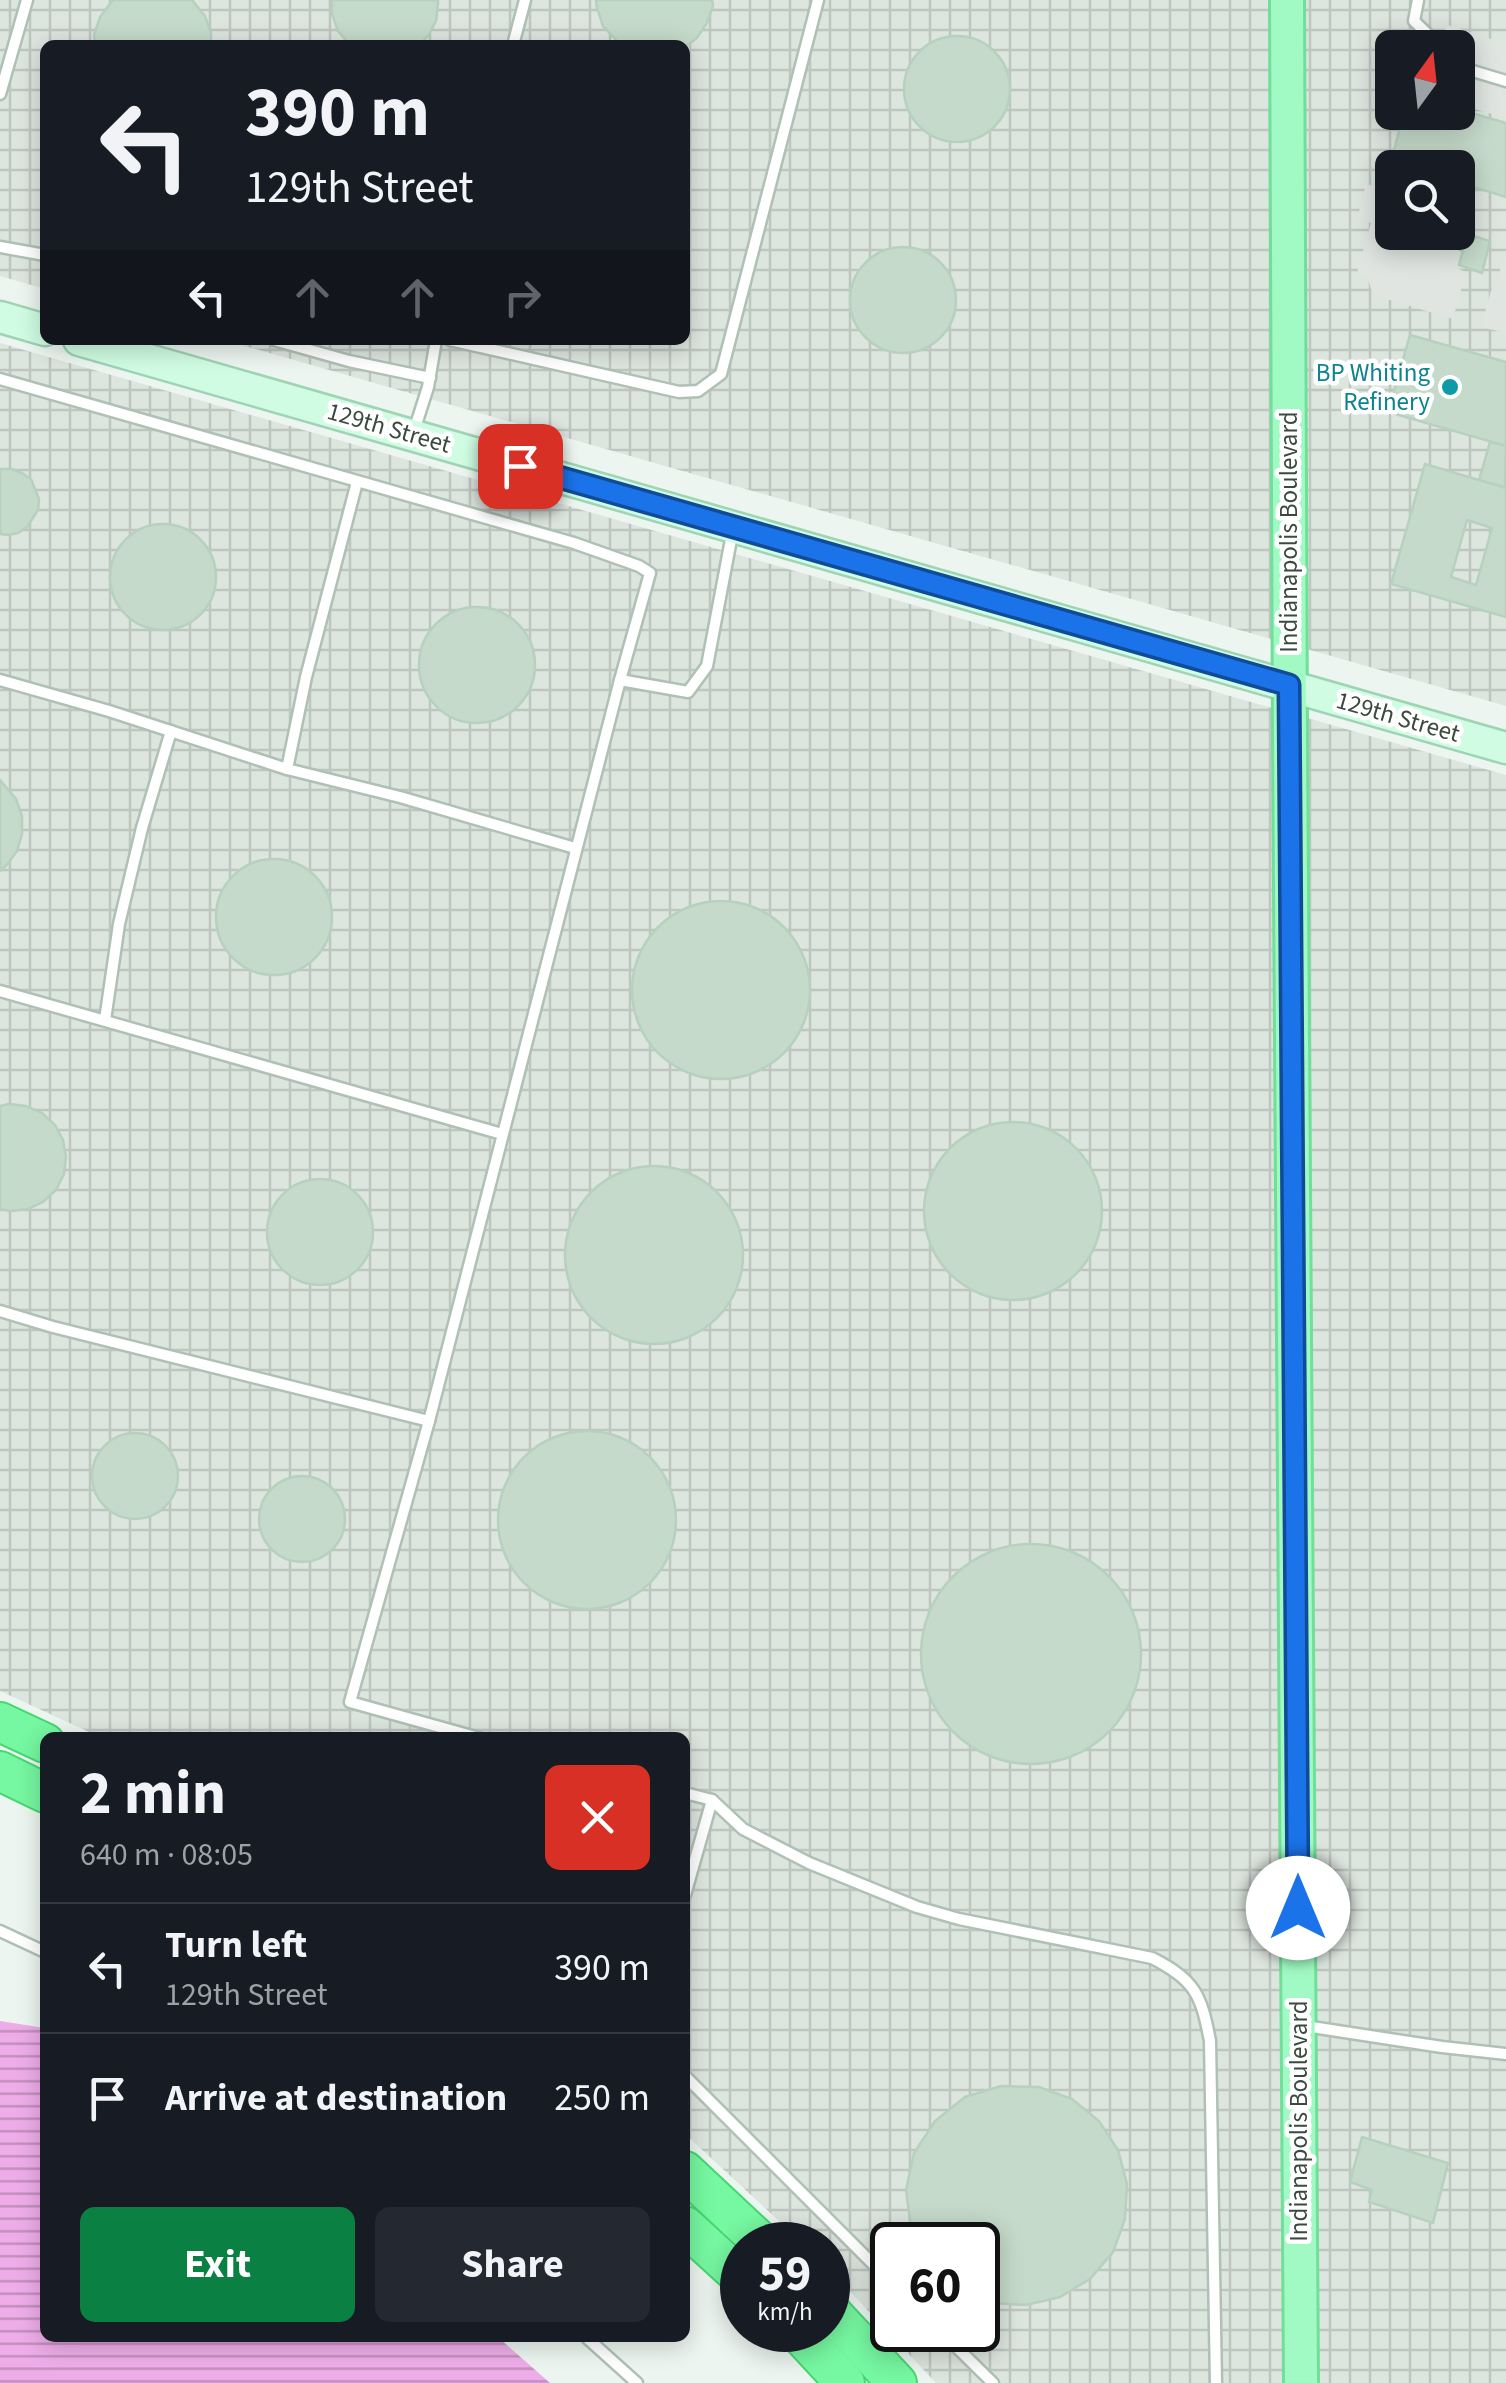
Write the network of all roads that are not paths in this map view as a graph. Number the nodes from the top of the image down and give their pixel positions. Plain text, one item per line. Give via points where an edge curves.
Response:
1 (26, 0) edge
2 (525, 0) edge
3 (818, 0) edge
4 (1287, 0) edge
5 (1418, 0) edge
6 (1423, 30) edge
7 (514, 40) edge
8 (1475, 72) edge
9 (1506, 81) edge
10 (0, 94) edge
11 (0, 247) edge
12 (40, 254) edge
13 (0, 318) edge
14 (40, 329) edge
15 (97, 345) edge
16 (293, 345) edge
17 (435, 345) edge
18 (472, 345) edge
19 (430, 378) junction
20 (0, 379) edge
21 (412, 435) junction
22 (357, 482) junction
23 (734, 526) junction
24 (0, 680) edge
25 (620, 680) junction
26 (1289, 685) junction
27 (172, 731) junction
28 (1506, 748) edge
29 (287, 769) junction
30 (575, 848) junction
31 (0, 991) edge
32 (105, 1020) junction
33 (502, 1134) junction
34 (0, 1311) edge
35 (429, 1421) junction
36 (0, 1722) edge
37 (458, 1732) edge
38 (40, 1741) edge
39 (0, 1771) edge
40 (40, 1791) edge
41 (690, 1794) edge
42 (712, 1800) junction
43 (690, 1877) edge
44 (0, 1932) edge
45 (40, 1950) edge
46 (1299, 2026) junction
47 (1506, 2054) edge
48 (690, 2081) edge
49 (690, 2177) edge
50 (739, 2222) edge
51 (690, 2231) edge
52 (720, 2258) edge
53 (870, 2261) edge
54 (850, 2332) edge
55 (591, 2342) edge
56 (816, 2352) edge
57 (962, 2352) edge
58 (636, 2383) edge
59 (845, 2383) edge
60 (898, 2383) edge
61 (992, 2383) edge
62 (1216, 2383) edge
63 (1301, 2383) edge

1 - 10 lane
2 - 7 lane
3 - 18 lane via 721,374 698,392 679,392
4 - 26 main road, Indianapolis Boulevard
5 - 6 lane via 1414,21
8 - 9 lane
11 - 12 lane
13 - 14 main road
15 - 21 main road, 129th Street
16 - 19 lane
17 - 19 lane
19 - 21 lane
20 - 22 lane
21 - 23 main road, 129th Street
22 - 25 lane via 574,543 650,573
22 - 29 lane
23 - 25 lane via 707,666 688,692
23 - 26 main road, 129th Street
24 - 27 lane
25 - 30 lane
26 - 28 main road, 129th Street
26 - 46 main road, Indianapolis Boulevard
27 - 29 lane
27 - 32 lane via 119,924
29 - 30 lane
30 - 33 lane
31 - 32 lane
32 - 33 lane
33 - 35 lane
34 - 35 lane
35 - 37 lane via 350,1702
36 - 38 highway
39 - 40 highway
41 - 42 lane
42 - 43 lane
42 - 62 lane via 743,1829 917,1907 1152,1958 1194,1989 1210,2041
44 - 45 lane
46 - 47 lane
46 - 63 main road, Indianapolis Boulevard
48 - 53 lane
49 - 50 highway
51 - 52 highway
54 - 60 highway
55 - 58 lane
56 - 59 highway
57 - 61 lane

